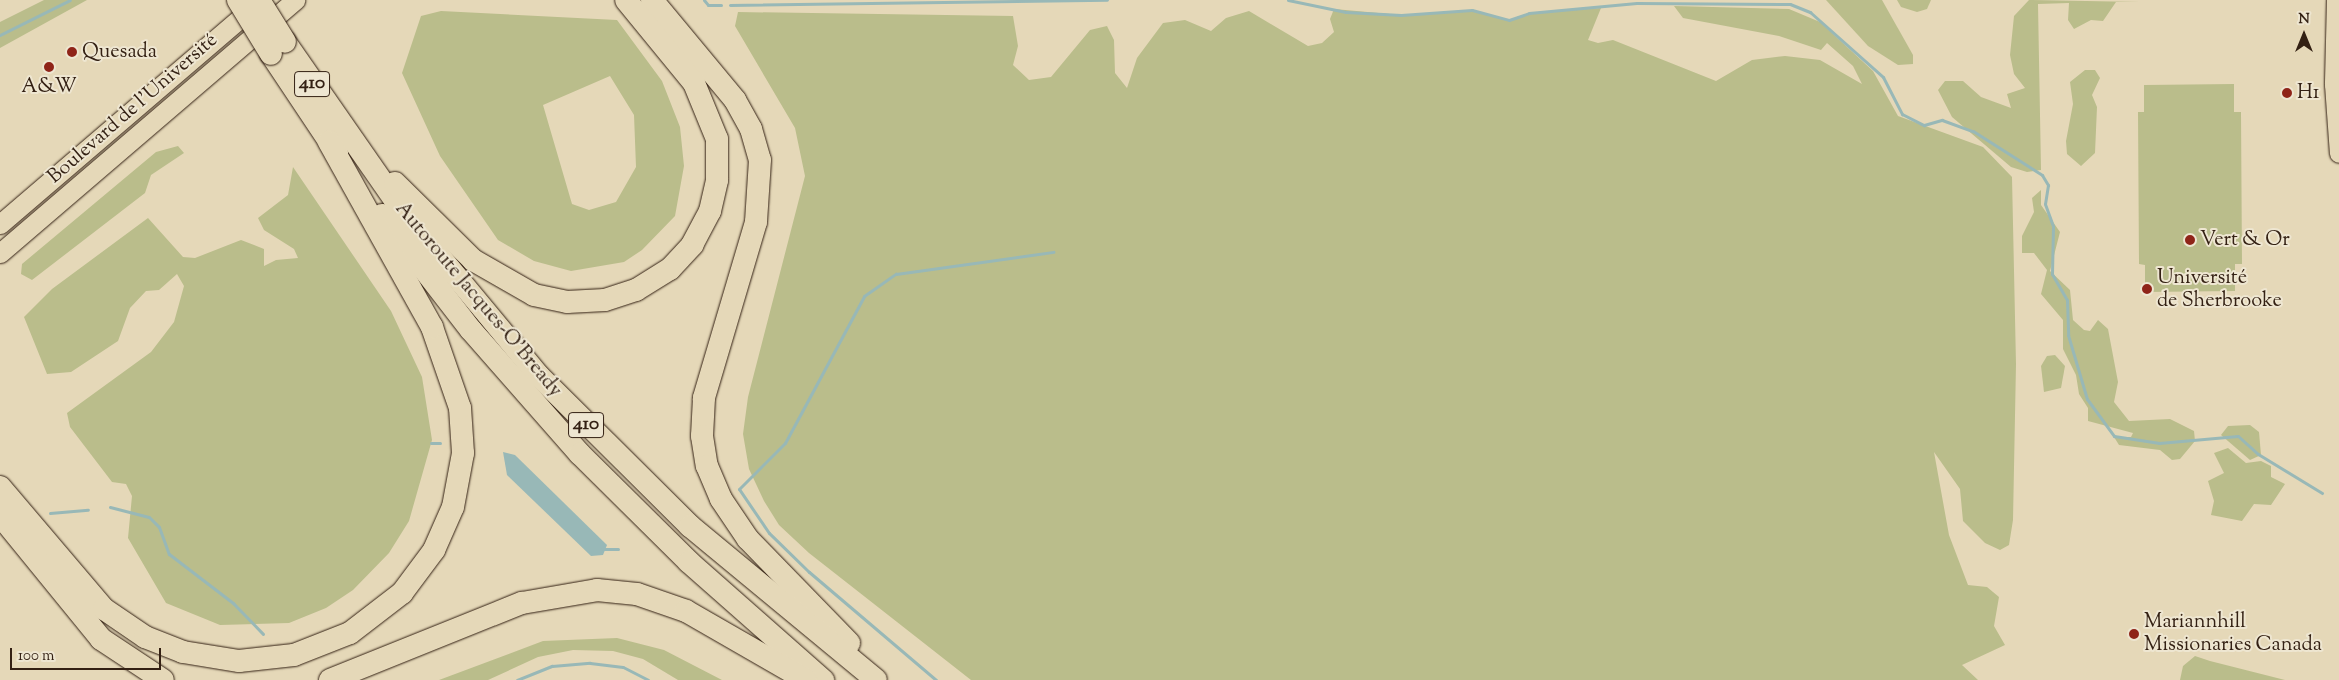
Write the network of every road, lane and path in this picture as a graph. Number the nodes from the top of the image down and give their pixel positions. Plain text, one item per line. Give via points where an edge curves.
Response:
1 (238, 0) edge
2 (260, 0) edge
3 (294, 0) edge
4 (626, 0) edge
5 (652, 0) edge
6 (2336, 0) edge
7 (2338, 34) edge
8 (278, 48) junction
9 (335, 134) junction
10 (2339, 153) edge
11 (0, 224) edge
12 (0, 252) edge
13 (0, 487) edge
14 (0, 515) edge
15 (163, 680) edge
16 (330, 680) edge
17 (806, 680) edge
18 (823, 680) edge
19 (876, 680) edge
20 (885, 680) edge

1 - 8 highway, Autoroute Jacques-O'Bready / 410, bridge
2 - 8 highway, Autoroute Jacques-O'Bready / 410, bridge
2 - 11 main road, Boulevard de l'Université
3 - 12 main road, Boulevard de l'Université
4 - 9 highway via 698,89 713,124 718,155 714,196 696,239 670,269 636,290 605,300 567,302 505,282 452,242
5 - 20 highway via 735,100 751,129 760,160 756,222 704,398 702,436 707,466 721,499 748,538
6 - 7 main road
7 - 10 main road via 2334,84
8 - 9 highway, Autoroute Jacques-O'Bready
9 - 13 highway via 435,332 460,408 463,454 453,507 434,550 402,593 358,629 305,652 239,661 188,654 145,637 104,609
9 - 18 highway, Autoroute Jacques-O'Bready / 410 via 455,310 569,441 684,557
9 - 19 highway, Autoroute Jacques-O'Bready / 410 via 464,290 585,425 724,557
14 - 15 highway via 101,639
16 - 17 highway via 529,601 597,590 637,594 686,611

